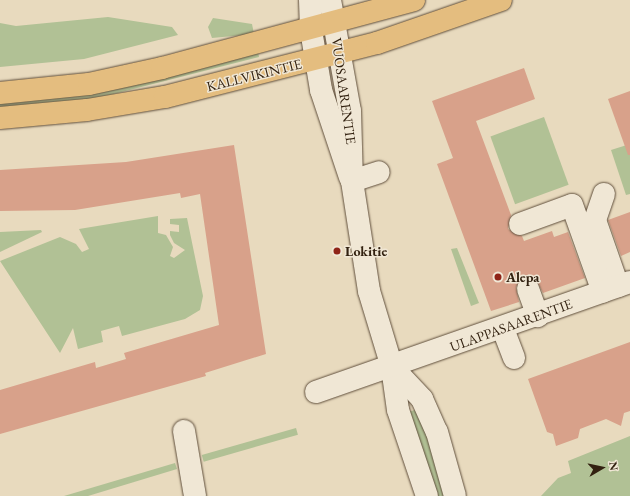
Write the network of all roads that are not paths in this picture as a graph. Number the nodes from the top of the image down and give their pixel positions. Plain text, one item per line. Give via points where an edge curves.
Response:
1 (310, 0) edge
2 (330, 0) edge
3 (414, 0) edge
4 (501, 0) edge
5 (334, 24) junction
6 (311, 30) junction
7 (340, 53) junction
8 (314, 59) junction
9 (0, 93) edge
10 (0, 118) edge
11 (379, 172) dead end
12 (352, 182) junction
13 (604, 194) dead end
14 (520, 224) dead end
15 (617, 287) edge
16 (528, 289) dead end
17 (538, 316) junction
18 (503, 328) junction
19 (514, 358) dead end
20 (392, 366) junction
21 (316, 392) dead end
22 (184, 431) dead end
23 (195, 496) edge
24 (427, 496) edge
25 (455, 496) edge

1 - 6 street
2 - 5 street
3 - 5 main road
4 - 7 main road, KALLVIKINTIE
5 - 6 main road
5 - 7 street, VUOSAARENTIE
6 - 8 street, VUOSAARENTIE
6 - 9 main road via 89,84
7 - 8 main road, KALLVIKINTIE
7 - 12 street, VUOSAARENTIE via 350,111
8 - 10 main road, KALLVIKINTIE via 126,105
8 - 12 street, VUOSAARENTIE via 338,149
11 - 12 street
12 - 20 street, VUOSAARENTIE via 373,312
13 - 15 street via 594,220
14 - 15 street via 572,205
15 - 17 street, ULAPPASAARENTIE
16 - 17 street
17 - 18 street, ULAPPASAARENTIE
18 - 19 street
18 - 20 street, ULAPPASAARENTIE
20 - 21 street, ULAPPASAARENTIE
20 - 24 street, VUOSAARENTIE via 398,410
20 - 25 street, VUOSAARENTIE via 422,399 437,432
22 - 23 street

